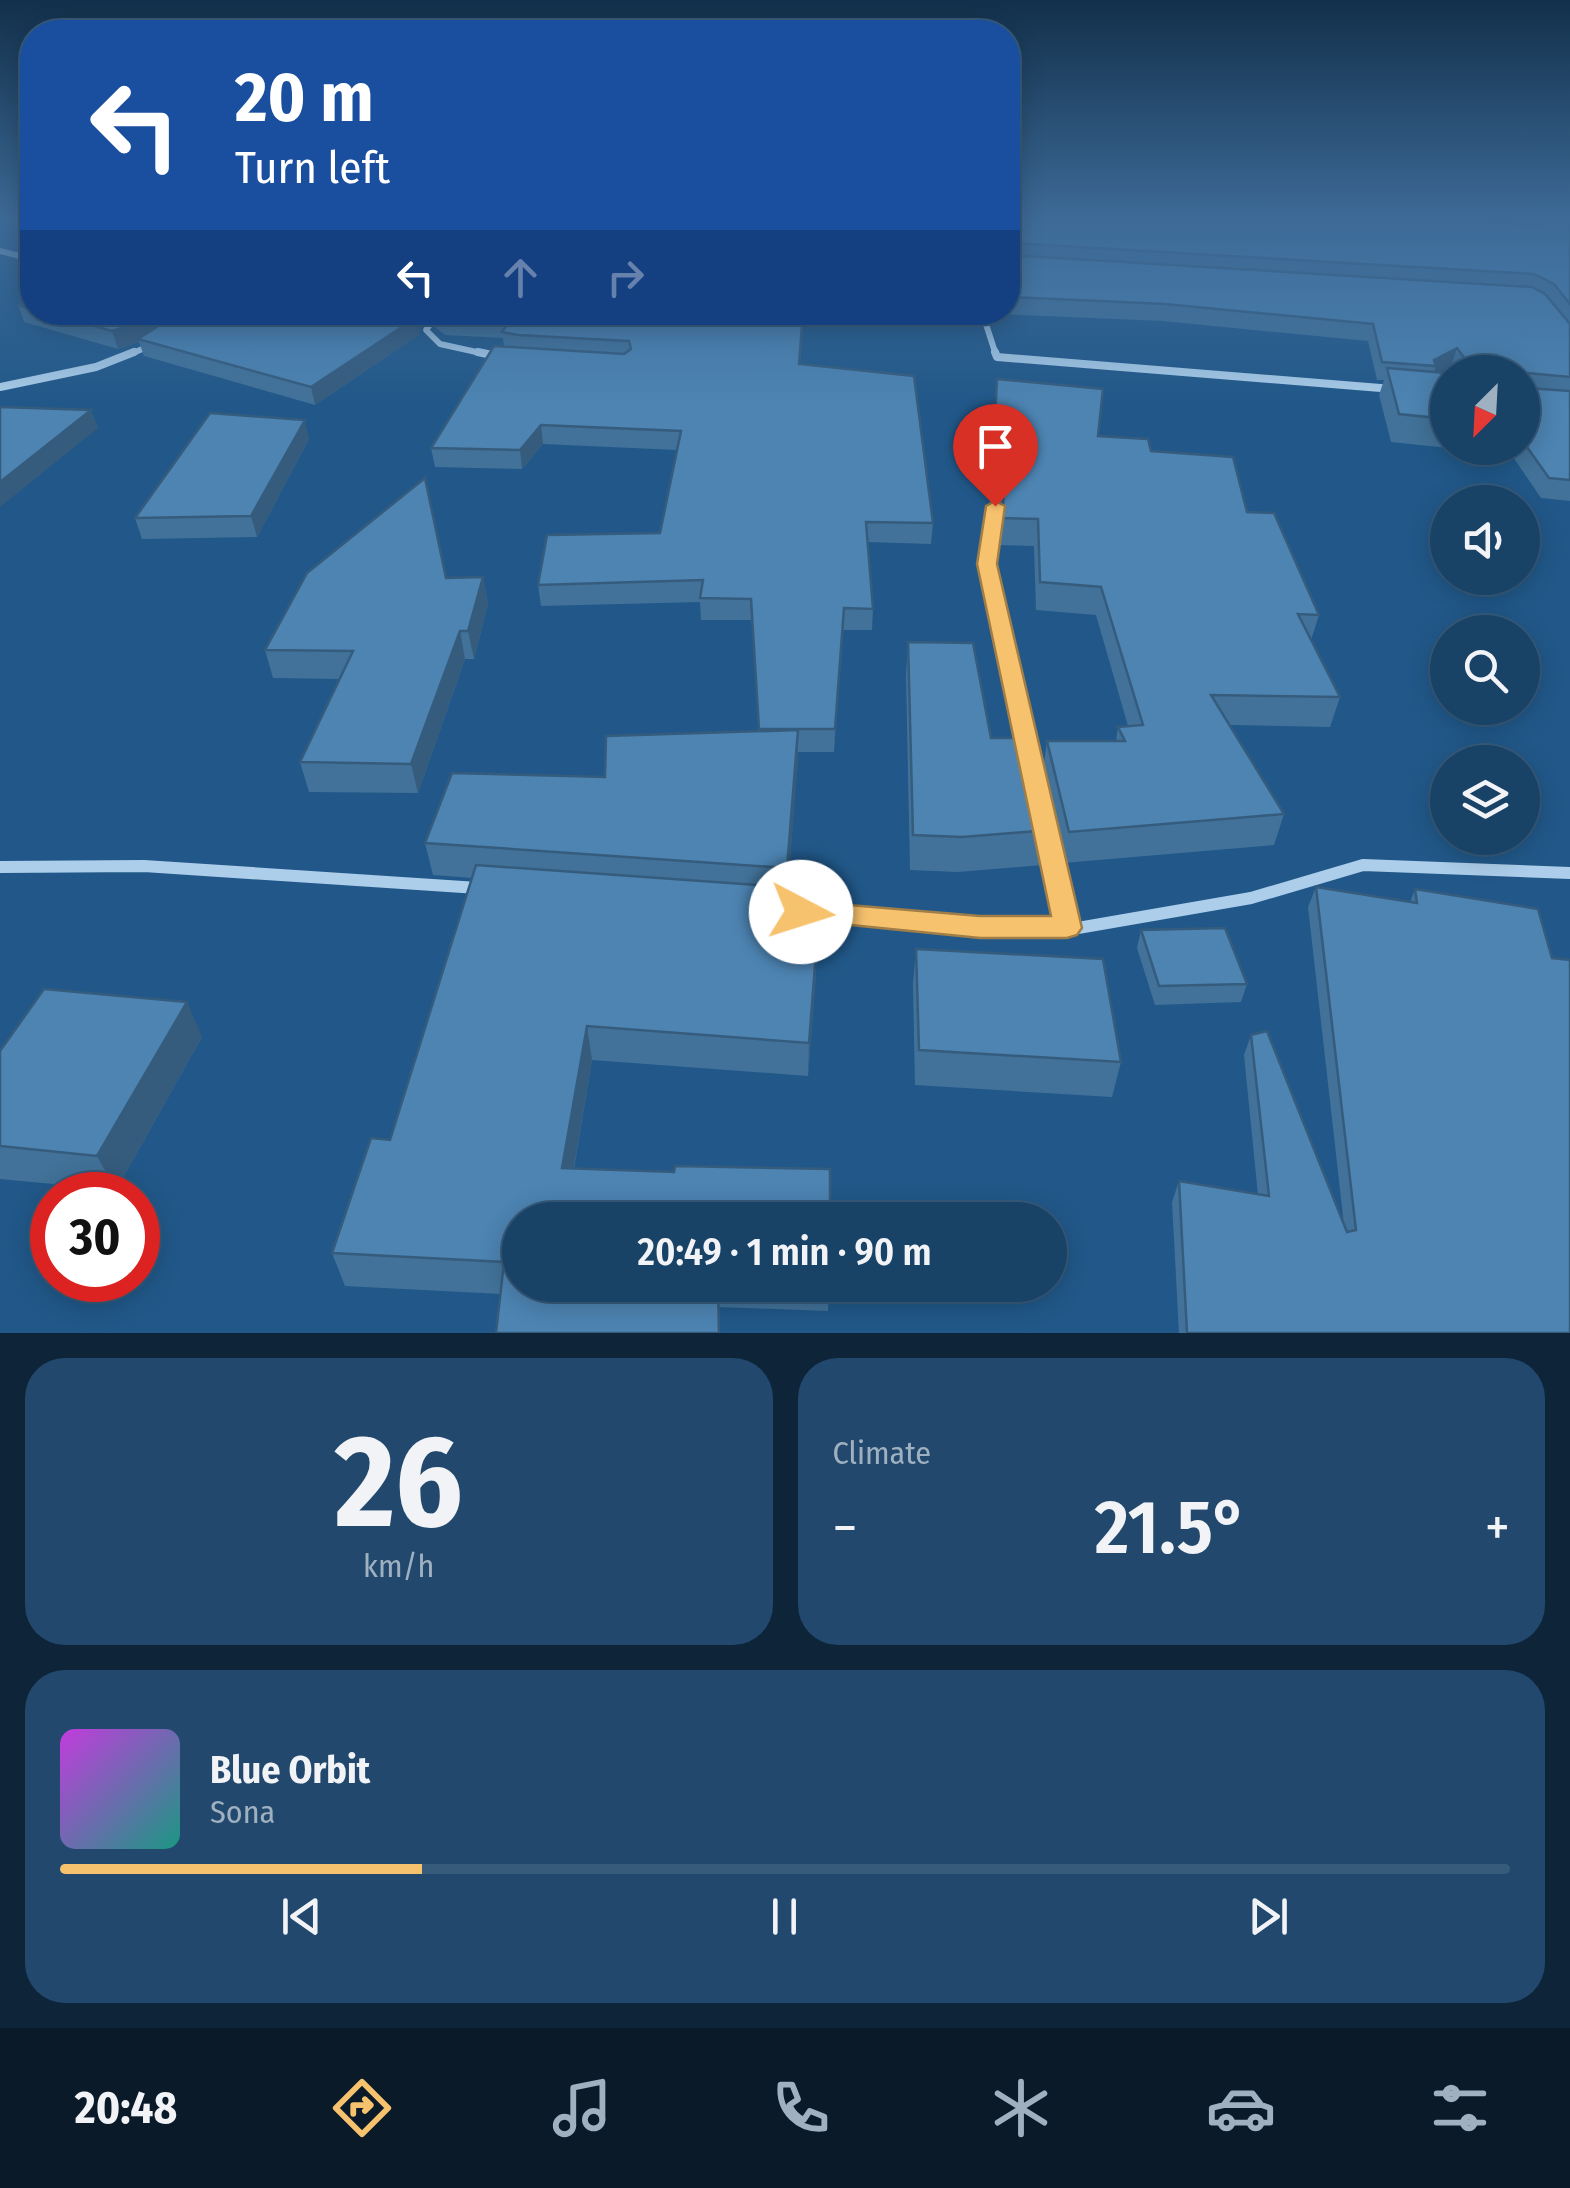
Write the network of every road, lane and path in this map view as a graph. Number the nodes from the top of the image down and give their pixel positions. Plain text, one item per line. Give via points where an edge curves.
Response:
1 (430, 325) edge
2 (986, 325) edge
3 (168, 335) edge
4 (510, 359) edge
5 (0, 387) edge
6 (1408, 390) edge
7 (995, 506) dead end
8 (1034, 774) edge
9 (1042, 813) edge
10 (0, 867) edge
11 (1570, 872) edge
12 (496, 890) edge
13 (751, 907) edge
14 (1067, 928) junction

1 - 4 street via 426,330 440,344
2 - 6 street via 997,356
3 - 5 street via 96,367
7 - 8 street via 987,564
9 - 14 street
10 - 12 street via 144,866
11 - 14 street via 1363,865 1251,898
13 - 14 street

